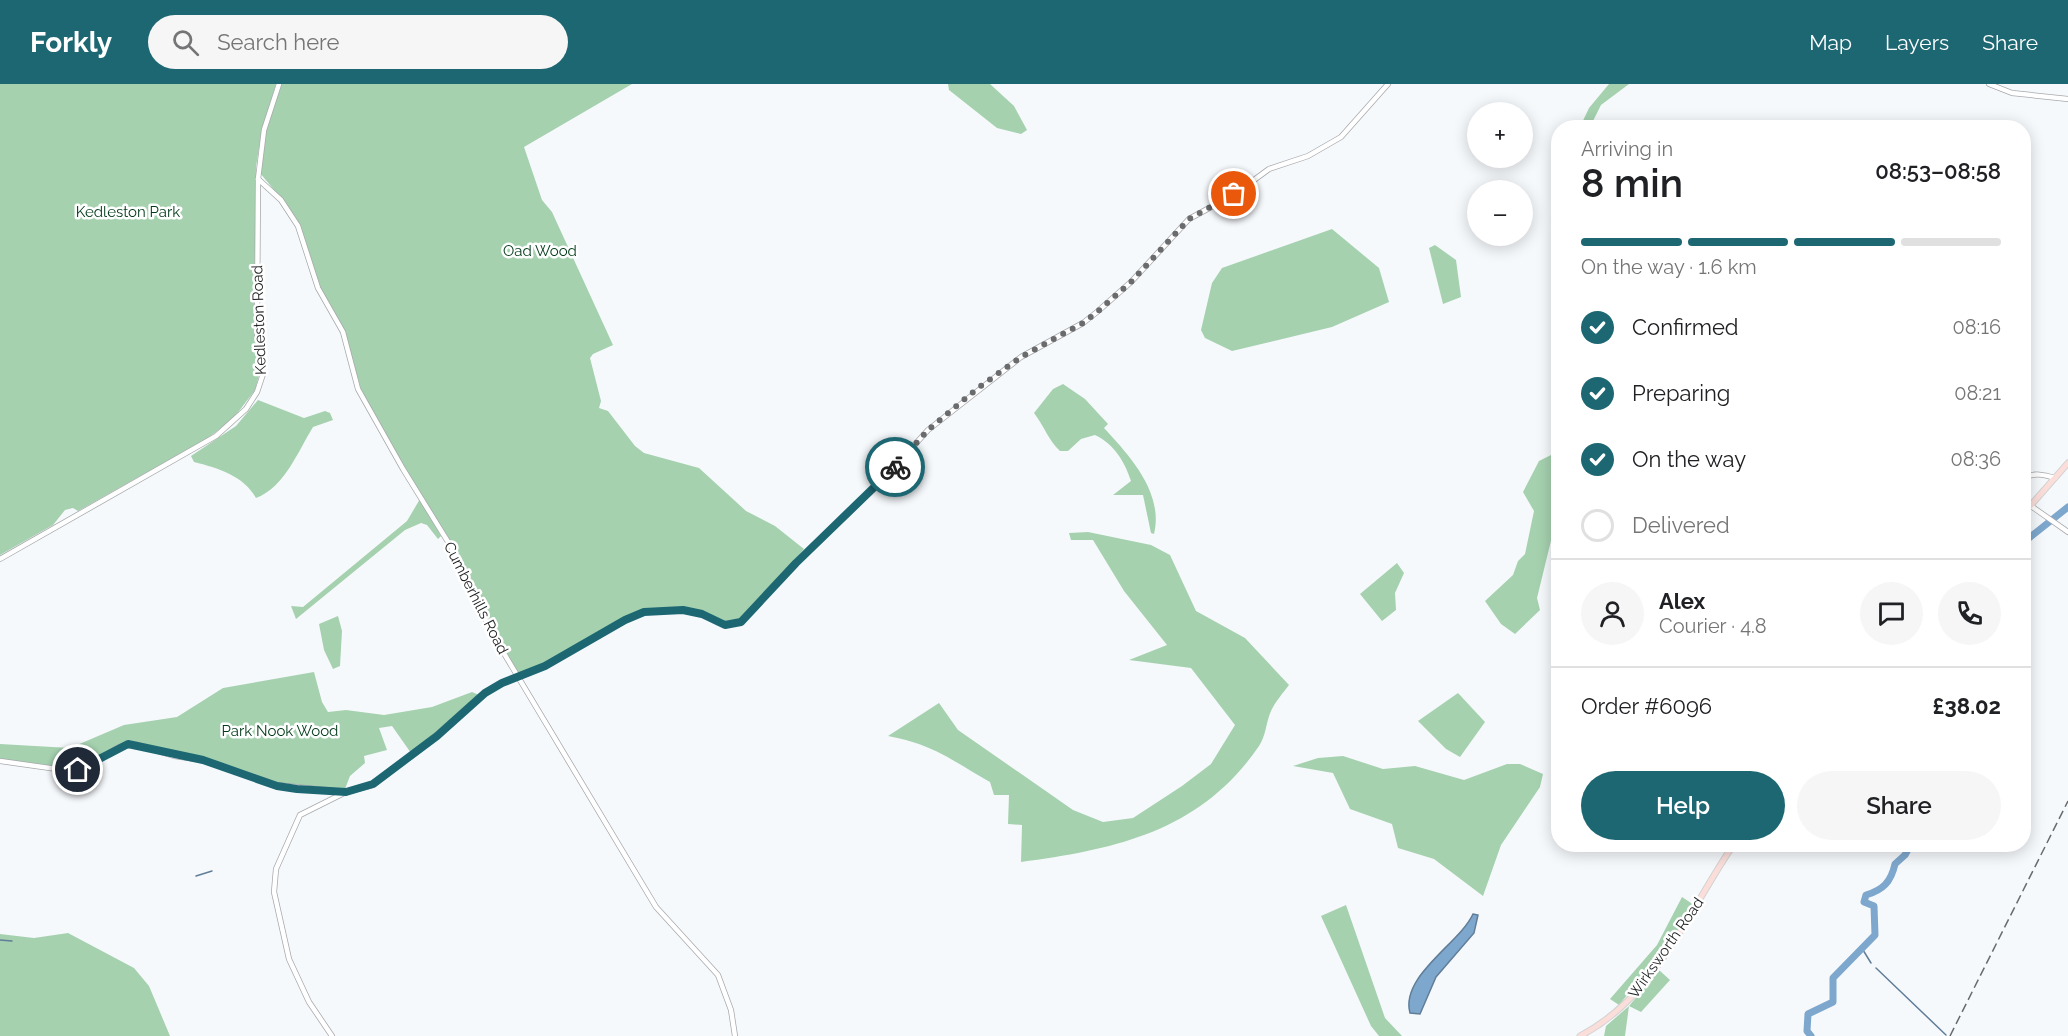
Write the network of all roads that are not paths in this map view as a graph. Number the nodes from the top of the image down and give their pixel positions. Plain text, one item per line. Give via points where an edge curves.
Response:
1 (279, 84) edge
2 (1388, 84) edge
3 (1989, 84) edge
4 (2068, 99) edge
5 (258, 178) junction
6 (2068, 463) edge
7 (2031, 475) edge
8 (2055, 478) junction
9 (2031, 506) joint
10 (2068, 532) edge
11 (0, 559) edge
12 (517, 677) junction
13 (0, 762) edge
14 (346, 792) junction
15 (1729, 852) edge
16 (332, 1036) edge
17 (735, 1036) edge
18 (1580, 1036) edge

1 - 5 street, Kedleston Road via 264,130
2 - 12 street via 1341,137 1308,156 1269,169 1189,219 1131,282 1097,312 1021,357 928,430 741,622 725,625 690,610 644,612
3 - 4 street via 2012,93
5 - 11 street, Kedleston Road via 257,332 263,374 253,400 231,424 203,445
5 - 12 street, Cumberhills Road via 281,200 298,226 318,288 343,332 358,389 458,558 478,606
6 - 8 main road
7 - 8 street
8 - 9 main road
9 - 10 street
12 - 14 street via 485,693 388,774 373,784
12 - 17 street, Cumberhills Road via 656,907 718,975 731,1010
13 - 14 street via 71,771 119,747 135,744 203,760 277,786
14 - 16 street via 307,810 295,821 273,880 289,959 309,1002
15 - 18 main road, Wirksworth Road via 1641,987 1626,1005

